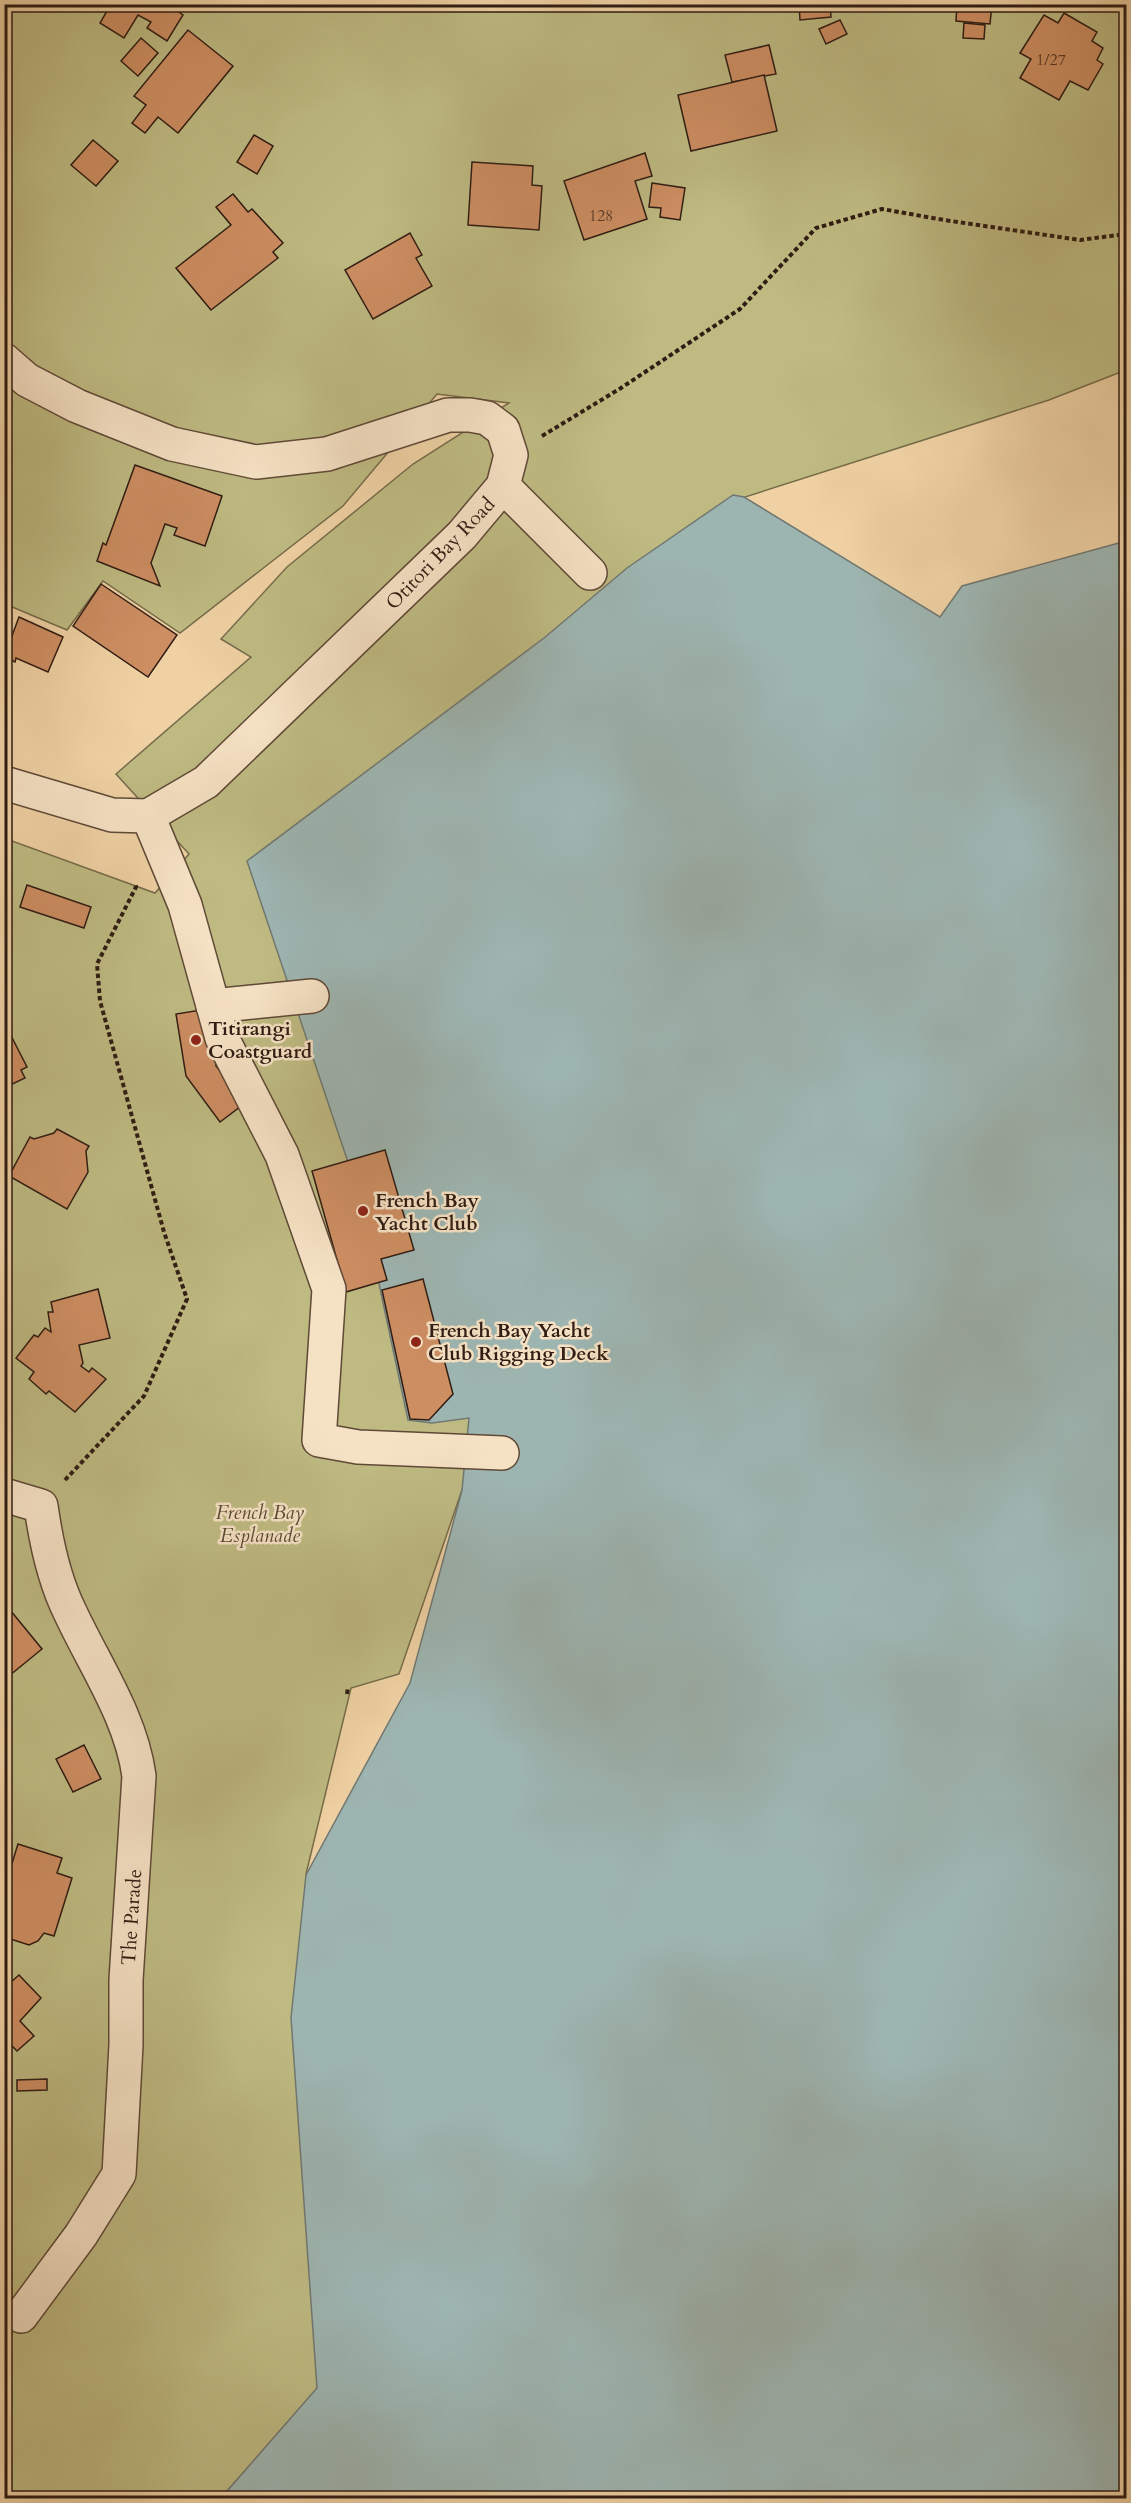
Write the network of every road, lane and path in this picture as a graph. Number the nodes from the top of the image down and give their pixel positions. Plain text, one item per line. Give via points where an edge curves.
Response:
1 (1126, 234) edge
2 (4, 360) edge
3 (511, 455) junction
4 (503, 486) junction
5 (590, 573) dead end
6 (4, 783) edge
7 (148, 816) junction
8 (132, 877) dead end
9 (312, 996) dead end
10 (213, 1006) junction
11 (502, 1453) dead end
12 (4, 1495) edge
13 (41, 1506) junction
14 (348, 1687) dead end
15 (347, 1694) dead end
16 (21, 2316) dead end

1 - 3 path via 1080,240 882,209 816,228 740,309
2 - 3 street via 27,380 77,406 172,444 256,462 327,454 448,415 487,418 503,430
3 - 4 street, Otitori Bay Road
4 - 5 street
4 - 7 street, Otitori Bay Road via 462,535 206,782
6 - 7 street via 112,815
7 - 10 street via 185,905
8 - 13 path via 136,887 97,964 100,1001 164,1232 187,1299 144,1396
9 - 10 street
10 - 11 street via 222,1038 282,1155 329,1289 320,1440 358,1447
12 - 13 street
13 - 16 street, The Parade via 47,1545 68,1610 126,1727 139,1776 119,2174 81,2235
14 - 15 path

